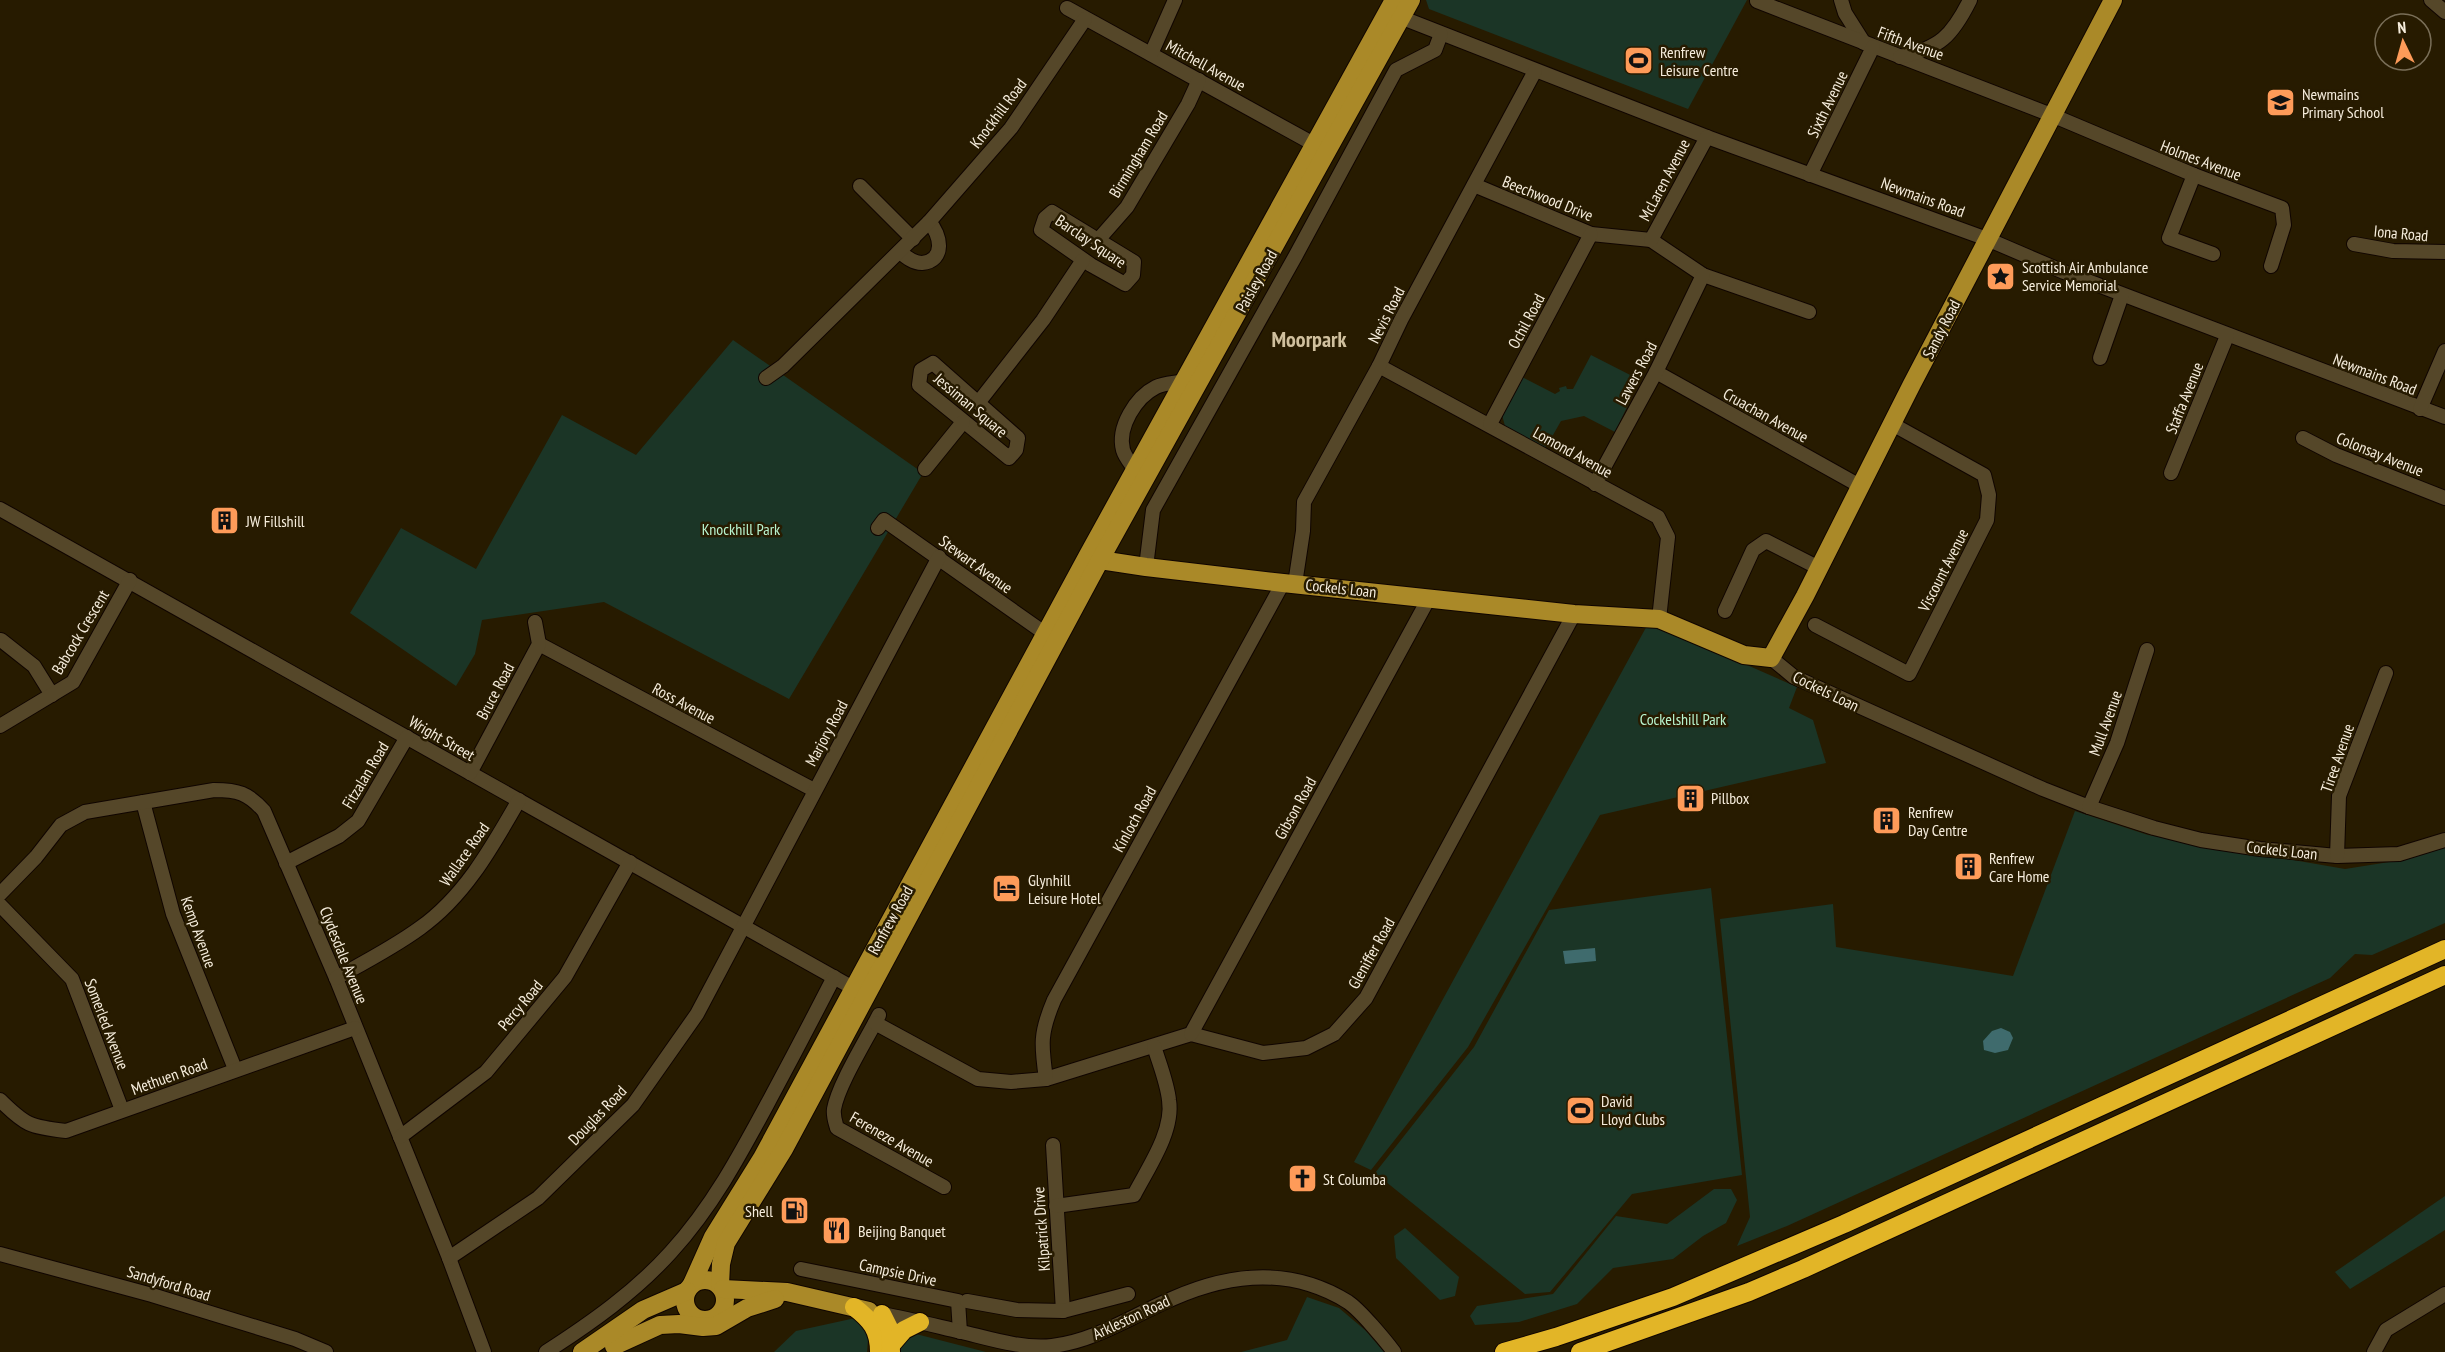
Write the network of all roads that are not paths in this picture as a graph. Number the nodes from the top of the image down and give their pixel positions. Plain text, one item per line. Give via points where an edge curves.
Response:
1 (1175, 0) edge
2 (1411, 0) edge
3 (1841, 0) edge
4 (1970, 0) edge
5 (2113, 0) edge
6 (2431, 0) edge
7 (1757, 1) edge
8 (1067, 8) dead end
9 (1394, 10) edge
10 (2445, 12) edge
11 (1085, 19) junction
12 (1441, 34) junction
13 (1868, 45) junction
14 (1151, 54) junction
15 (1900, 57) junction
16 (1535, 71) junction
17 (1199, 80) junction
18 (2054, 116) junction
19 (1707, 137) junction
20 (1321, 148) junction
21 (1810, 175) junction
22 (2193, 175) junction
23 (1474, 185) junction
24 (860, 186) dead end
25 (929, 222) junction
26 (1591, 234) junction
27 (913, 239) junction
28 (1987, 239) junction
29 (1097, 240) junction
30 (1651, 240) junction
31 (2354, 244) dead end
32 (900, 252) junction
33 (2445, 252) edge
34 (2213, 254) dead end
35 (1084, 260) junction
36 (2271, 266) dead end
37 (1703, 275) junction
38 (2122, 295) junction
39 (1809, 312) dead end
40 (2227, 336) junction
41 (2445, 351) edge
42 (2100, 357) dead end
43 (1379, 366) junction
44 (1656, 372) junction
45 (766, 378) dead end
46 (1184, 381) junction
47 (978, 403) junction
48 (2420, 409) junction
49 (2445, 417) edge
50 (962, 421) junction
51 (1490, 424) junction
52 (1892, 424) junction
53 (2303, 438) dead end
54 (925, 469) dead end
55 (1135, 470) junction
56 (2171, 473) dead end
57 (1595, 484) junction
58 (1860, 486) junction
59 (2445, 498) edge
60 (6, 512) edge
61 (878, 528) dead end
62 (939, 557) junction
63 (1094, 557) junction
64 (1146, 567) junction
65 (1819, 568) junction
66 (130, 580) junction
67 (1289, 583) junction
68 (1429, 598) junction
69 (1725, 611) dead end
70 (1574, 614) junction
71 (1659, 619) junction
72 (535, 622) dead end
73 (1815, 625) dead end
74 (1051, 638) junction
75 (1, 640) edge
76 (539, 644) junction
77 (2148, 650) dead end
78 (1771, 658) junction
79 (2386, 673) dead end
80 (52, 695) junction
81 (0, 726) edge
82 (407, 737) junction
83 (470, 773) junction
84 (814, 790) junction
85 (519, 800) junction
86 (143, 802) junction
87 (2089, 807) junction
88 (2445, 840) edge
89 (2337, 856) junction
90 (630, 862) junction
91 (286, 863) junction
92 (0, 894) edge
93 (0, 905) edge
94 (742, 925) junction
95 (2445, 949) edge
96 (2445, 975) edge
97 (834, 977) junction
98 (336, 978) junction
99 (860, 992) junction
100 (355, 1028) junction
101 (1191, 1034) junction
102 (1154, 1046) junction
103 (235, 1069) junction
104 (1046, 1079) junction
105 (0, 1100) edge
106 (122, 1110) junction
107 (400, 1137) junction
108 (1053, 1145) dead end
109 (944, 1187) dead end
110 (1056, 1206) junction
111 (0, 1254) edge
112 (449, 1258) junction
113 (801, 1269) dead end
114 (689, 1287) junction
115 (721, 1287) junction
116 (1128, 1293) dead end
117 (2445, 1294) edge
118 (809, 1297) junction
119 (775, 1299) junction
120 (967, 1301) dead end
121 (854, 1307) junction
122 (1063, 1311) junction
123 (722, 1312) junction
124 (882, 1314) junction
125 (692, 1315) junction
126 (920, 1322) junction
127 (960, 1332) junction
128 (609, 1349) edge
129 (1392, 1349) edge
130 (887, 1350) edge
131 (326, 1352) edge
132 (484, 1352) edge
133 (548, 1352) edge
134 (582, 1352) edge
135 (1504, 1352) edge
136 (1580, 1352) edge
137 (2374, 1352) edge

1 - 14 street
2 - 9 main road, Paisley Road
3 - 13 street via 1845,13
4 - 15 street via 1960,21 1942,41
5 - 18 main road, Sandy Road
6 - 10 street
7 - 13 street, Fifth Avenue
8 - 11 street, Mitchell Avenue
9 - 12 street, Newmains Road
9 - 20 main road, Paisley Road
11 - 14 street, Mitchell Avenue
11 - 25 street, Knockhill Road via 1011,128
12 - 16 street, Newmains Road
12 - 64 street, Paisley Road via 1435,50 1396,70 1153,510
13 - 15 street, Fifth Avenue
13 - 21 street, Sixth Avenue
14 - 17 street, Mitchell Avenue
15 - 18 street, Fifth Avenue
16 - 19 street, Newmains Road
16 - 23 street, Nevis Road
17 - 20 street, Mitchell Avenue
17 - 29 street, Birmingham Road via 1127,207
18 - 22 street, Holmes Avenue
18 - 28 main road, Sandy Road
19 - 21 street, Newmains Road
19 - 30 street, McLaren Avenue
20 - 46 main road, Paisley Road
20 - 63 main road, Paisley Road
21 - 28 street, Newmains Road
22 - 34 street via 2169,238
22 - 36 street, Holmes Avenue via 2282,208 2284,225
23 - 26 street, Beechwood Drive
23 - 43 street, Nevis Road
24 - 27 street
25 - 27 street, Knockhill Road
25 - 32 street via 937,230 939,252 922,263
26 - 30 street, Beechwood Drive
26 - 51 street, Ochil Road
27 - 32 street, Knockhill Road
28 - 38 street, Newmains Road
28 - 52 main road, Sandy Road
29 - 35 street, Birmingham Road
29 - 35 street, Barclay Square via 1134,262 1133,275 1125,284
29 - 35 street, Barclay Square via 1052,212 1045,218 1041,230
30 - 37 street, Beechwood Drive
31 - 33 street, Iona Road via 2393,251
32 - 45 street, Knockhill Road
35 - 47 street, Birmingham Road
37 - 39 street, Beechwood Drive
37 - 44 street, Lawers Road
38 - 40 street, Newmains Road
38 - 42 street
40 - 48 street, Newmains Road
40 - 56 street, Staffa Avenue
41 - 48 street
43 - 51 street, Lomond Avenue
43 - 67 street, Nevis Road via 1304,502
44 - 57 street, Lawers Road
44 - 58 street, Cruachan Avenue
46 - 55 main road, Paisley Road
46 - 55 street via 1158,386 1135,405 1122,442
47 - 50 street, Birmingham Road
47 - 50 street, Jessiman Square via 1018,438 1016,450 1009,458
47 - 50 street, Jessiman Square via 933,363 921,370 919,385
48 - 49 street, Newmains Road
50 - 54 street, Birmingham Road
51 - 57 street, Lomond Avenue
52 - 58 main road, Sandy Road
52 - 73 street, Viscount Avenue via 1984,475 1989,495 1987,520 1909,674
53 - 59 street, Colonsay Avenue
55 - 63 main road, Paisley Road
57 - 71 street, Lomond Avenue via 1658,517 1668,537
58 - 65 main road, Sandy Road
60 - 66 street, Wright Street
61 - 62 street, Stewart Avenue via 884,520
62 - 74 street, Stewart Avenue
62 - 84 street, Marjory Road
63 - 64 main road, Cockels Loan
63 - 74 main road, Renfrew Road
64 - 67 main road, Cockels Loan
65 - 69 street via 1766,541 1754,550
65 - 78 main road, Sandy Road
66 - 80 street, Babcock Crescent via 73,682
66 - 82 street, Wright Street
67 - 68 main road, Cockels Loan
67 - 104 street, Kinloch Road via 1054,1000 1041,1044
68 - 70 main road, Cockels Loan
68 - 101 street, Gibson Road
70 - 71 main road, Cockels Loan
70 - 101 street, Gleniffer Road via 1366,998 1334,1034 1306,1048 1263,1053
71 - 78 main road, Cockels Loan via 1744,655
72 - 76 street
74 - 99 main road, Renfrew Road
75 - 80 street, Babcock Crescent via 34,666
76 - 83 street, Bruce Road
76 - 84 street, Ross Avenue
77 - 87 street, Mull Avenue via 2117,743
78 - 87 street, Cockels Loan via 1794,677
79 - 89 street, Tiree Avenue via 2339,796
80 - 81 street, Babcock Crescent
82 - 83 street, Wright Street
82 - 91 street, Fitzalan Road via 358,821 339,836
83 - 85 street, Wright Street
84 - 94 street, Marjory Road
85 - 90 street, Wright Street
85 - 98 street, Wallace Road via 475,873 451,902 414,933
86 - 91 street, Clydesdale Avenue via 235,790 254,799 264,811
86 - 92 street, Clydesdale Avenue via 85,812 60,825
86 - 103 street, Kemp Avenue via 173,914
87 - 89 street, Cockels Loan via 2201,840
88 - 89 street, Cockels Loan via 2399,854
90 - 94 street, Wright Street
90 - 107 street, Percy Road via 565,977 486,1072
91 - 98 street, Clydesdale Avenue
93 - 106 street, Somerled Avenue via 72,979
94 - 97 street, Wright Street
94 - 112 street, Douglas Road via 697,1014 633,1105 538,1198
95 - 135 highway via 1834,1229 1673,1297
96 - 136 highway via 1813,1264
97 - 99 street, Wright Street
97 - 133 street via 724,1183 695,1223 636,1286
98 - 100 street, Clydesdale Avenue
99 - 114 main road, Renfrew Road via 713,1237
99 - 115 main road, Renfrew Road via 784,1149 726,1243
100 - 103 street, Methuen Road
100 - 107 street, Clydesdale Avenue
101 - 102 street
102 - 104 street
102 - 110 street via 1170,1101 1168,1119 1134,1195
103 - 106 street, Methuen Road
104 - 109 street, Fereneze Avenue via 978,1079 877,1019 834,1107 833,1118 837,1128
105 - 106 street, Methuen Road via 21,1121 66,1131
107 - 112 street, Clydesdale Avenue
108 - 110 street, Kilpatrick Drive
110 - 122 street, Kilpatrick Drive
111 - 131 street, Sandyford Road via 133,1290
112 - 132 street, Clydesdale Avenue
113 - 127 street, Campsie Drive via 958,1301
114 - 115 main road via 706,1279
114 - 125 main road via 685,1304
114 - 134 main road via 643,1310
115 - 118 main road, Arkleston Road
115 - 123 main road via 726,1300
116 - 122 street
117 - 137 street via 2386,1330
118 - 119 main road, Arkleston Road
118 - 121 main road, Arkleston Road
119 - 123 main road, Arkleston Road via 751,1301
119 - 128 main road via 747,1308 716,1326 660,1325
120 - 122 street via 1017,1310
121 - 124 main road, Arkleston Road
121 - 130 highway via 867,1317
123 - 125 main road via 708,1320
124 - 126 street, Arkleston Road
124 - 130 highway via 888,1325
125 - 128 main road via 664,1316 644,1323
126 - 127 street, Arkleston Road
126 - 130 highway via 904,1330
127 - 129 street, Arkleston Road via 1030,1346 1051,1346 1104,1331 1175,1297 1229,1279 1269,1276 1315,1287 1349,1303

